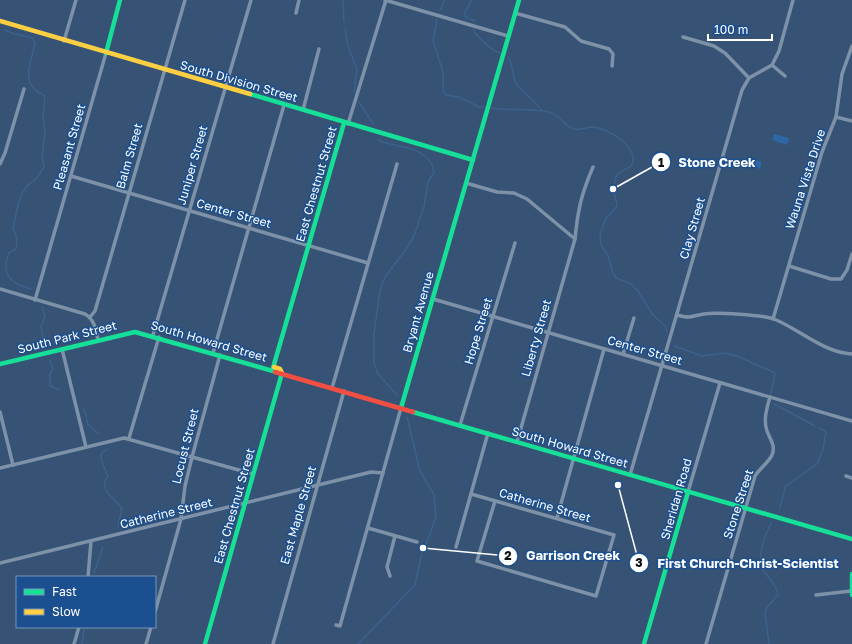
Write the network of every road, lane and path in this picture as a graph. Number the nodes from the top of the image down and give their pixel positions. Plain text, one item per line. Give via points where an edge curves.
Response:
1 (76, 0) edge
2 (120, 0) edge
3 (185, 0) edge
4 (251, 0) edge
5 (299, 0) edge
6 (386, 0) edge
7 (519, 0) edge
8 (793, 0) edge
9 (296, 13) dead end
10 (515, 13) junction
11 (0, 21) edge
12 (508, 36) junction
13 (683, 38) dead end
14 (64, 41) junction
15 (852, 46) edge
16 (319, 49) dead end
17 (106, 53) junction
18 (772, 65) junction
19 (612, 66) dead end
20 (165, 70) junction
21 (785, 76) dead end
22 (749, 78) junction
23 (225, 88) junction
24 (24, 89) dead end
25 (284, 105) junction
26 (303, 110) junction
27 (836, 117) junction
28 (852, 121) edge
29 (346, 123) junction
30 (473, 160) junction
31 (0, 164) edge
32 (398, 164) dead end
33 (593, 167) dead end
34 (71, 176) junction
35 (466, 183) junction
36 (129, 193) junction
37 (189, 211) junction
38 (249, 228) junction
39 (575, 239) junction
40 (515, 243) dead end
41 (309, 246) junction
42 (852, 254) edge
43 (368, 263) junction
44 (789, 266) junction
45 (0, 289) edge
46 (433, 299) junction
47 (35, 300) junction
48 (677, 315) junction
49 (493, 316) junction
50 (90, 317) junction
51 (634, 318) dead end
52 (773, 319) junction
53 (139, 332) joint
54 (548, 332) junction
55 (153, 335) junction
56 (159, 337) junction
57 (98, 340) junction
58 (62, 348) junction
59 (604, 349) junction
60 (213, 353) junction
61 (623, 354) junction
62 (852, 354) edge
63 (220, 355) junction
64 (0, 364) edge
65 (662, 366) junction
66 (273, 369) junction
67 (282, 373) junction
68 (720, 383) junction
69 (332, 388) junction
70 (344, 391) junction
71 (770, 397) junction
72 (401, 408) junction
73 (0, 412) edge
74 (852, 421) edge
75 (460, 425) junction
76 (488, 433) junction
77 (129, 438) junction
78 (517, 442) junction
79 (86, 446) junction
80 (192, 457) junction
81 (574, 458) junction
82 (13, 464) junction
83 (0, 468) edge
84 (383, 473) junction
85 (253, 474) junction
86 (630, 475) junction
87 (846, 476) dead end
88 (852, 478) edge
89 (317, 486) junction
90 (688, 492) junction
91 (471, 494) junction
92 (495, 501) junction
93 (244, 504) junction
94 (746, 508) junction
95 (557, 518) junction
96 (181, 519) junction
97 (368, 528) junction
98 (395, 536) junction
99 (852, 539) edge
100 (91, 541) junction
101 (417, 542) dead end
102 (456, 547) dead end
103 (0, 564) edge
104 (852, 574) edge
105 (88, 576) edge
106 (390, 576) dead end
107 (852, 593) edge
108 (816, 595) dead end
109 (156, 608) edge
110 (336, 625) dead end
111 (79, 628) edge
112 (151, 628) edge
113 (74, 644) edge
114 (146, 644) edge
115 (205, 644) edge
116 (273, 644) edge
117 (644, 644) edge
118 (706, 644) edge

1 - 14 street
2 - 17 main road, Pleasant Street
3 - 20 street, Balm Street
4 - 23 street, Juniper Street
5 - 9 street
6 - 12 street
6 - 29 street, East Chestnut Street
7 - 10 main road, Bryant Avenue
8 - 18 street via 779,51
10 - 12 main road, Bryant Avenue
10 - 19 street via 565,27 581,41 609,49 613,54
11 - 14 main road, South Division Street
12 - 30 main road, Bryant Avenue
13 - 22 street via 714,46 725,53
14 - 17 main road, South Division Street
15 - 27 street, Wauna Vista Drive via 842,74
16 - 26 street
17 - 20 main road, South Division Street
17 - 34 street, Pleasant Street
18 - 21 street
18 - 22 street
20 - 23 main road, South Division Street
20 - 36 street, Balm Street
22 - 48 street, Clay Street via 740,98
23 - 25 main road, South Division Street
23 - 37 street, Juniper Street
24 - 31 street
25 - 26 main road, South Division Street
25 - 38 street
26 - 29 main road, South Division Street
27 - 28 street
27 - 44 street, Wauna Vista Drive via 822,152
29 - 30 main road, South Division Street
29 - 41 main road, East Chestnut Street
30 - 35 main road, Bryant Avenue
32 - 43 street
33 - 39 street, Liberty Street via 578,205
34 - 36 street, Center Street
34 - 47 street, Pleasant Street
35 - 39 street via 497,192 514,193 527,199
35 - 46 main road, Bryant Avenue
36 - 37 street, Center Street
36 - 50 street, Balm Street via 95,311
37 - 38 street, Center Street
37 - 55 street, Juniper Street
38 - 41 street, Center Street
38 - 60 street
39 - 54 street, Liberty Street
40 - 49 street, Hope Street
41 - 43 street, Center Street
41 - 66 main road, East Chestnut Street
42 - 44 street via 842,279 831,279
43 - 69 street
44 - 52 street, Wauna Vista Drive
45 - 47 street
46 - 49 street, Center Street
46 - 72 main road, Bryant Avenue
47 - 50 street
48 - 52 street via 689,318 718,314
48 - 65 street, Clay Street
49 - 54 street, Center Street
49 - 75 street, Hope Street
50 - 57 street
51 - 61 street
52 - 62 street via 829,348
53 - 55 main road, South Howard Street
53 - 57 main road, South Park Street
54 - 59 street, Center Street
54 - 78 street, Liberty Street
55 - 56 main road, South Howard Street
56 - 60 main road, South Howard Street
56 - 77 street
57 - 58 main road, South Park Street
58 - 64 main road, South Park Street
58 - 79 street
59 - 61 street, Center Street
59 - 81 street
60 - 63 main road, South Howard Street
61 - 65 street, Center Street
63 - 66 main road, South Howard Street
63 - 80 street, Locust Street
65 - 68 street, Center Street
65 - 86 street, Clay Street
66 - 67 main road, South Howard Street via 280,368
67 - 69 main road, South Howard Street
67 - 85 main road, East Chestnut Street
68 - 71 street, Center Street
68 - 90 street, Sheridan Road
69 - 70 main road, South Howard Street
70 - 72 main road, South Howard Street
70 - 89 street, East Maple Street
71 - 74 street, Center Street
71 - 94 street, Stone Street via 766,423 767,432 773,442 773,454 755,476
72 - 75 main road, South Howard Street
72 - 84 street, Bryant Avenue
73 - 82 street
75 - 76 main road, South Howard Street
76 - 78 main road, South Howard Street
76 - 91 street
77 - 79 street
77 - 80 street
78 - 81 main road, South Howard Street
79 - 82 street
80 - 85 street
80 - 96 street, Locust Street
81 - 86 main road, South Howard Street
81 - 95 street
82 - 83 street
84 - 89 street, Catherine Street via 371,472
84 - 97 street, Bryant Avenue
85 - 93 main road, East Chestnut Street
86 - 90 main road, South Howard Street
87 - 88 street
89 - 93 street, Catherine Street
89 - 116 street, East Maple Street
90 - 94 main road, South Howard Street
90 - 117 main road, Sheridan Road
91 - 92 street, Catherine Street
91 - 102 street
92 - 95 street, Catherine Street
92 - 95 street, Catherine Street via 478,561 596,596 614,535
93 - 96 street, Catherine Street
93 - 115 main road, East Chestnut Street
94 - 99 main road, South Howard Street
94 - 118 street, Stone Street
96 - 100 street, Catherine Street
96 - 109 street, Locust Street
97 - 98 street
97 - 110 street, Bryant Avenue via 340,626
98 - 101 street
98 - 106 street via 386,567
100 - 103 street, Catherine Street
100 - 105 street
104 - 107 main road
107 - 108 street
111 - 113 street
112 - 114 street

